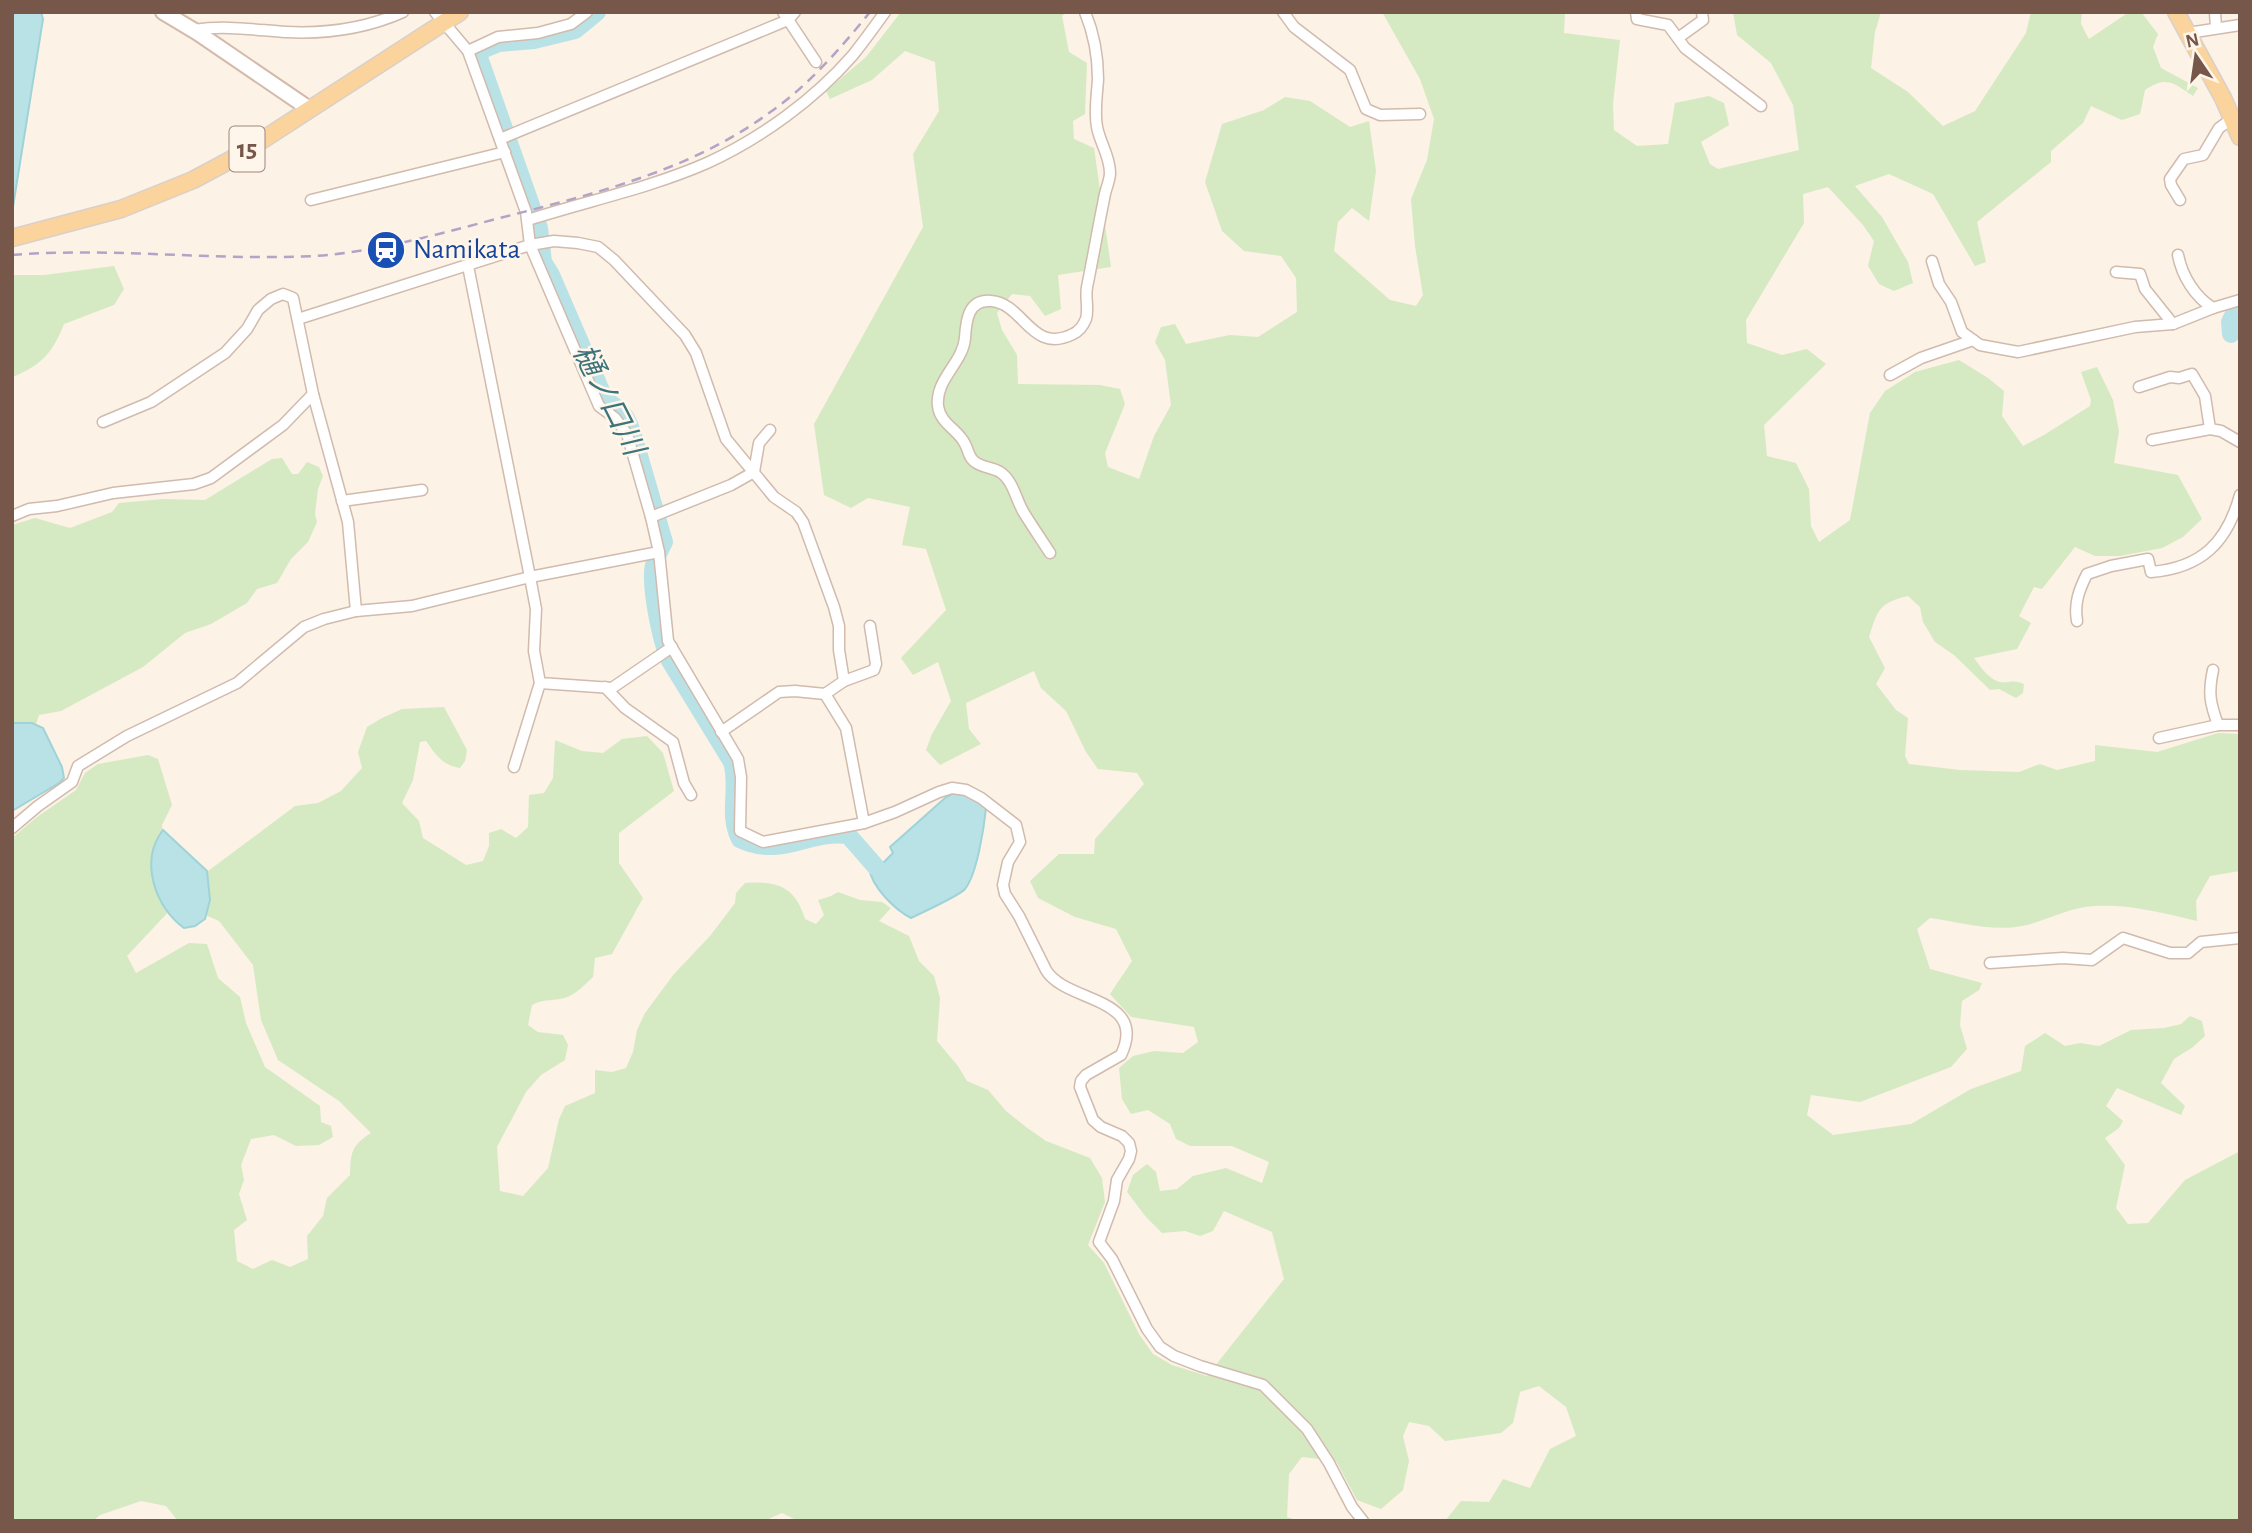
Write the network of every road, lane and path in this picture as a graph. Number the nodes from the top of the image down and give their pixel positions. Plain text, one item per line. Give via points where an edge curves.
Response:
1 (163, 12) edge
2 (403, 12) edge
3 (460, 12) edge
4 (587, 12) edge
5 (886, 12) edge
6 (1085, 12) edge
7 (1283, 12) edge
8 (1636, 12) edge
9 (1702, 12) edge
10 (2176, 12) edge
11 (2215, 12) edge
12 (789, 15) edge
13 (439, 18) edge
14 (2240, 25) edge
15 (2216, 29) junction
16 (193, 30) junction
17 (2188, 33) junction
18 (1678, 38) junction
19 (468, 51) junction
20 (816, 62) dead end
21 (1761, 106) dead end
22 (308, 108) junction
23 (1420, 114) dead end
24 (2233, 118) junction
25 (2240, 137) edge
26 (499, 139) junction
27 (505, 152) junction
28 (311, 200) dead end
29 (2180, 200) dead end
30 (528, 220) junction
31 (12, 239) edge
32 (530, 245) junction
33 (2178, 255) dead end
34 (1932, 261) dead end
35 (468, 266) junction
36 (2116, 272) dead end
37 (2240, 300) edge
38 (2213, 308) junction
39 (298, 318) junction
40 (2173, 324) junction
41 (1973, 340) junction
42 (1890, 375) dead end
43 (2139, 387) dead end
44 (313, 394) junction
45 (103, 422) dead end
46 (2210, 429) junction
47 (770, 430) dead end
48 (2152, 440) dead end
49 (2240, 442) edge
50 (754, 472) junction
51 (422, 489) dead end
52 (2240, 495) edge
53 (342, 501) junction
54 (12, 516) edge
55 (651, 517) junction
56 (659, 552) junction
57 (1050, 553) dead end
58 (530, 577) junction
59 (356, 611) junction
60 (2077, 621) dead end
61 (870, 626) dead end
62 (672, 647) junction
63 (2213, 670) dead end
64 (844, 681) junction
65 (540, 683) junction
66 (605, 687) junction
67 (825, 694) junction
68 (2218, 725) junction
69 (2240, 725) edge
70 (721, 732) junction
71 (2159, 738) dead end
72 (514, 767) dead end
73 (691, 795) dead end
74 (864, 823) junction
75 (12, 828) edge
76 (2240, 938) edge
77 (1990, 963) dead end
78 (1363, 1521) edge

1 - 16 main road
2 - 16 street via 337,30
3 - 13 main road, 15
4 - 19 street via 571,24 498,37
5 - 30 street via 853,54 805,102 740,146 670,177
6 - 57 street via 1097,53 1097,131 1110,174 1083,328 1071,335 1044,337 1003,303 980,302 967,316 964,349 941,385 938,406 973,461 1007,479
7 - 23 street via 1294,27 1350,70 1366,109 1380,115
8 - 18 street via 1637,19 1668,25
9 - 18 street via 1703,20
10 - 17 main road
11 - 15 street
12 - 20 street
12 - 26 street
13 - 19 street
13 - 22 main road, 15
14 - 15 street
15 - 17 street
16 - 22 main road
17 - 24 main road
18 - 21 street via 1709,68
19 - 26 street
22 - 31 main road, 15 via 236,157 168,191
24 - 25 main road
24 - 29 street via 2219,128 2203,155 2184,159 2170,179
26 - 27 street
27 - 28 street
27 - 30 street
30 - 32 street
32 - 35 street
32 - 50 street via 578,243 598,247 614,260 685,335 696,353 726,439
32 - 55 street via 599,405 627,434
33 - 38 street via 2185,277
34 - 41 street via 1962,332
35 - 39 street
35 - 58 street
36 - 40 street via 2140,274 2144,289
37 - 38 street
38 - 40 street
39 - 44 street
39 - 45 street via 293,298 283,294 271,299 225,353 151,402
40 - 41 street via 2135,327 2018,352
41 - 42 street via 1921,358
43 - 46 street via 2192,374 2205,396
44 - 53 street
44 - 54 street via 283,425 211,478 29,509
46 - 48 street
46 - 49 street
47 - 50 street via 759,443
50 - 55 street
50 - 64 street via 803,522 839,626
51 - 53 street
52 - 60 street via 2221,538 2190,564 2151,572 2148,559 2087,574 2075,608
53 - 59 street
55 - 56 street
56 - 58 street
56 - 62 street
58 - 59 street via 412,606
58 - 65 street
59 - 75 street via 304,627 237,683 127,736 78,766 72,782
61 - 64 street via 874,670
62 - 66 street via 612,688
62 - 70 street
63 - 68 street via 2209,688
64 - 67 street
65 - 66 street
65 - 72 street
66 - 73 street via 625,708 673,742
67 - 70 street via 779,692
67 - 74 street via 846,728
68 - 69 street
68 - 71 street
70 - 74 street via 738,759 740,831 749,837 763,842
74 - 78 street via 952,788 981,797 1016,825 1020,842 1003,885 1046,970 1058,982 1110,1007 1125,1024 1121,1055 1086,1075 1080,1087 1093,1120 1122,1136 1131,1151 1117,1180 1099,1242 1160,1347 1182,1359 1263,1385 1307,1429
76 - 77 street via 2201,942 2188,953 2170,953 2123,938 2092,960

